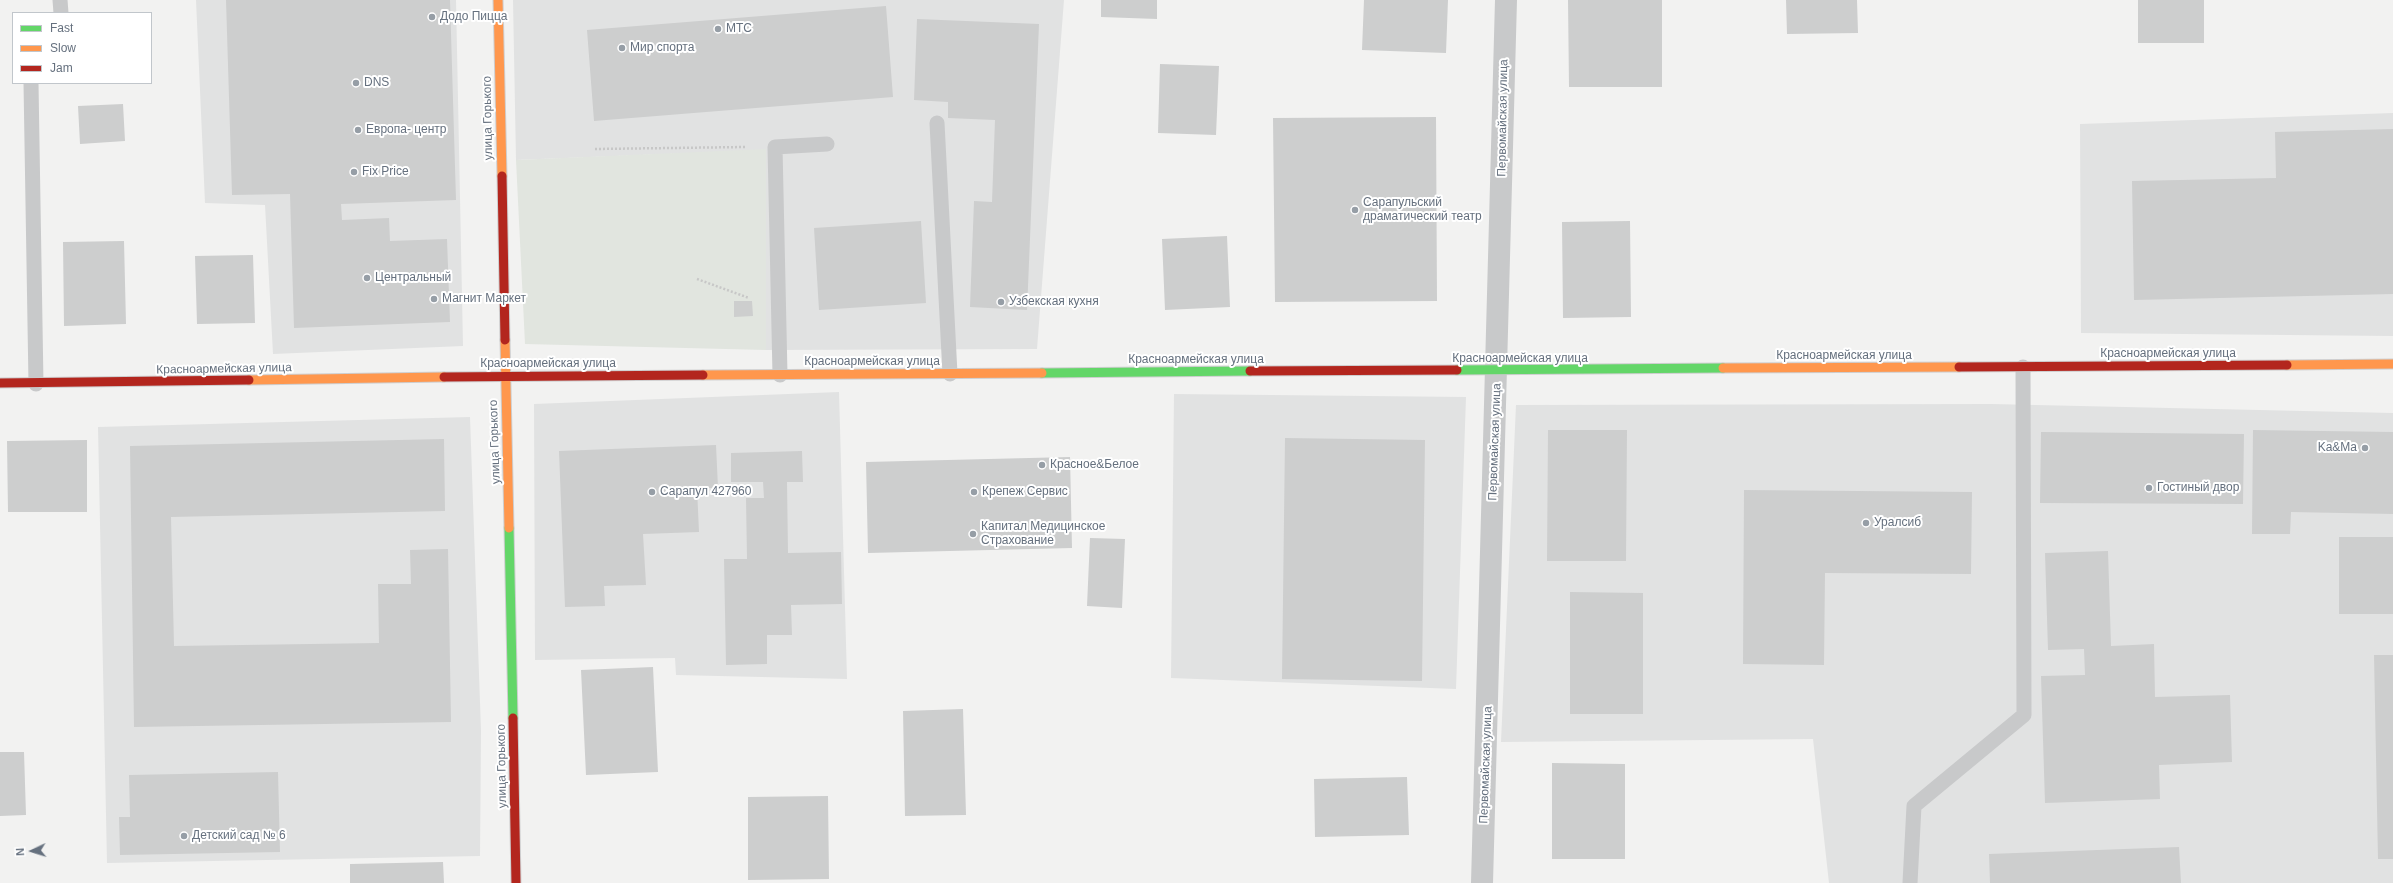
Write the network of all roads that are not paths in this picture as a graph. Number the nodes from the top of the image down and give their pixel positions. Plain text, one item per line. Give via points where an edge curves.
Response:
1 (60, 0) edge
2 (498, 0) edge
3 (1506, 0) edge
4 (61, 12) edge
5 (31, 84) edge
6 (937, 122) dead end
7 (827, 144) dead end
8 (2393, 364) edge
9 (2023, 367) junction
10 (1497, 371) junction
11 (950, 374) junction
12 (780, 375) junction
13 (505, 376) junction
14 (0, 383) edge
15 (36, 384) junction
16 (516, 883) edge
17 (1482, 883) edge
18 (1910, 883) edge

1 - 4 lane
2 - 13 street, улица Горького
3 - 10 street, Первомайская улица
5 - 15 lane
6 - 11 lane
7 - 12 lane via 775,147
8 - 9 street, Красноармейская улица
9 - 10 street, Красноармейская улица
9 - 18 lane via 2024,715 1914,806
10 - 11 street, Красноармейская улица
10 - 17 street, Первомайская улица
11 - 12 street, Красноармейская улица
12 - 13 street, Красноармейская улица
13 - 15 street, Красноармейская улица
13 - 16 street, улица Горького
14 - 15 street, Красноармейская улица

